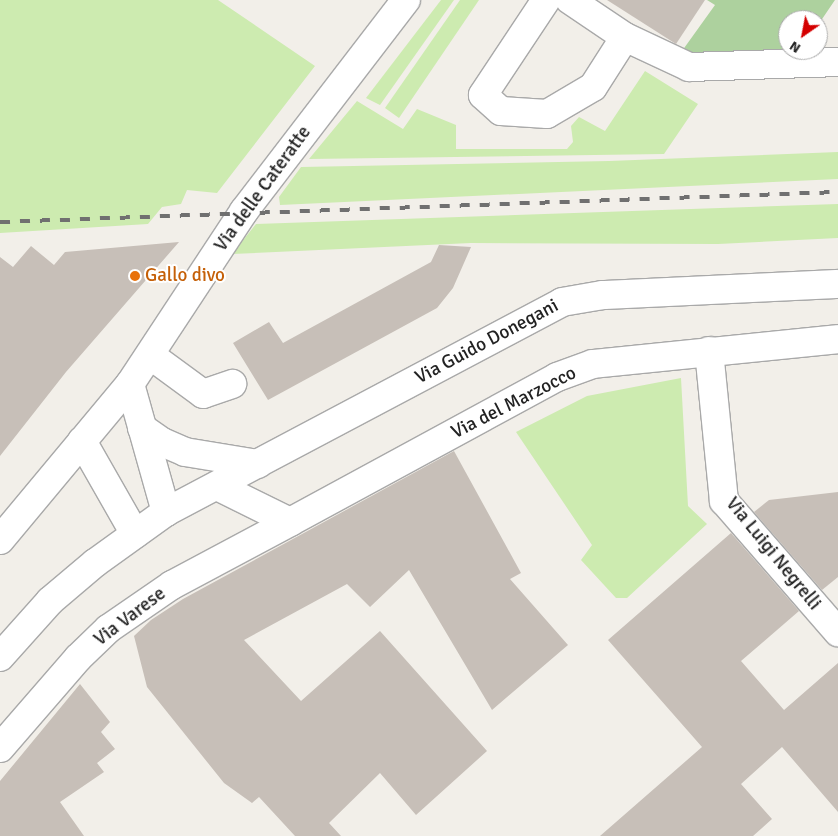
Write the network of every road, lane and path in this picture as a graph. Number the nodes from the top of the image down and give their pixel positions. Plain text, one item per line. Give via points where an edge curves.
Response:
1 (406, 0) edge
2 (546, 0) edge
3 (570, 0) edge
4 (625, 38) junction
5 (838, 62) edge
6 (838, 284) edge
7 (838, 339) edge
8 (709, 351) junction
9 (150, 355) junction
10 (130, 384) junction
11 (232, 384) dead end
12 (142, 428) junction
13 (82, 441) junction
14 (258, 464) junction
15 (217, 486) junction
16 (166, 512) junction
17 (290, 522) junction
18 (135, 534) junction
19 (0, 540) edge
20 (838, 632) edge
21 (0, 657) edge
22 (0, 748) edge

1 - 9 street, Via delle Cateratte via 244,211
2 - 4 street via 483,95 501,110 547,114 593,87
3 - 4 street
4 - 5 street via 688,67
6 - 14 street, Via Guido Donegani via 602,295 562,302
7 - 8 street, Via del Marzocco
8 - 17 street, Via del Marzocco via 593,364 558,377
8 - 20 street, Via Luigi Negrelli via 724,501
9 - 10 street, Via delle Cateratte
9 - 11 street via 203,394
10 - 12 street
10 - 13 street, Via delle Cateratte
12 - 14 street via 185,452
12 - 16 street
13 - 18 street
13 - 19 street, Via delle Cateratte
14 - 15 street, Via Guido Donegani
15 - 16 street, Via Guido Donegani
15 - 17 street
16 - 18 street, Via Guido Donegani
17 - 22 street, Via Varese via 172,586 108,629 78,658
18 - 21 street, Via Guido Donegani via 50,601

